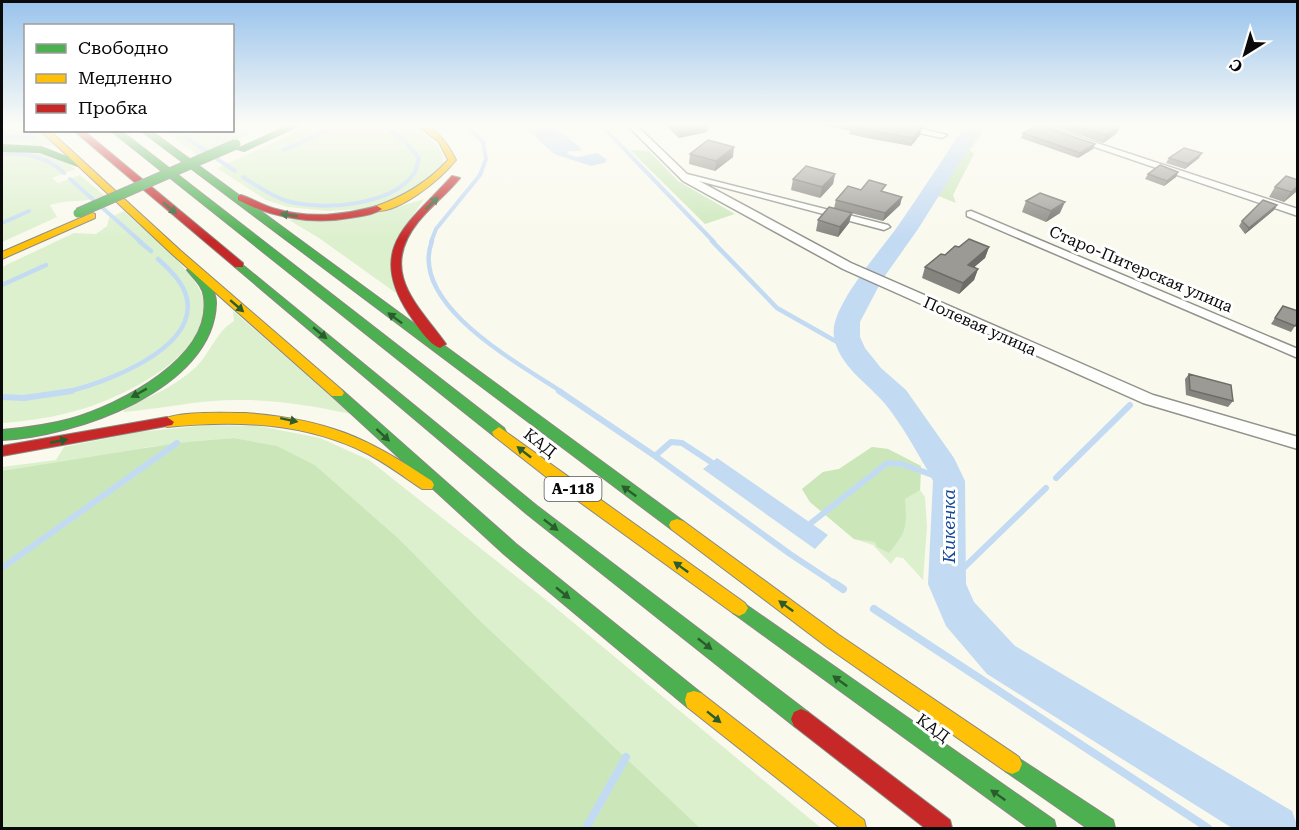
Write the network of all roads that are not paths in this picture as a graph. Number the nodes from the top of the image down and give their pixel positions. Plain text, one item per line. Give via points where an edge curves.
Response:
1 (78, 163) edge
2 (116, 163) edge
3 (156, 163) edge
4 (187, 163) edge
5 (201, 163) edge
6 (450, 163) edge
7 (460, 163) edge
8 (667, 163) edge
9 (1147, 163) edge
10 (678, 174) junction
11 (213, 183) junction
12 (1298, 213) edge
13 (972, 214) dead end
14 (60, 225) junction
15 (884, 227) dead end
16 (2, 246) edge
17 (177, 254) junction
18 (2, 256) edge
19 (1298, 354) edge
20 (459, 365) junction
21 (2, 435) edge
22 (1298, 443) edge
23 (2, 451) edge
24 (454, 501) junction
25 (856, 828) edge
26 (942, 828) edge
27 (1046, 828) edge
28 (1105, 828) edge

1 - 17 main road
2 -> 26 main road, А-118 via 532,510
27 -> 3 main road, КАД / А-118 via 568,486
4 - 11 main road
5 - 14 main road, bridge
6 -> 11 main road via 436,181 409,197 348,216 316,218 270,212
20 -> 7 main road via 406,303 395,271 397,249 405,232 460,172
8 - 10 street, Полевая улица
9 - 12 street
10 - 15 street
10 - 22 street, Полевая улица via 860,272 1148,399
20 -> 11 main road
13 - 19 street, Старо-Питерская улица
14 - 16 main road
14 - 18 main road
17 -> 21 main road via 210,295 208,323 201,341 185,359 141,393 107,409 42,431
17 -> 24 main road
28 -> 20 main road via 833,641
23 -> 24 main road via 164,421 277,418 314,426 366,446
24 -> 25 main road

